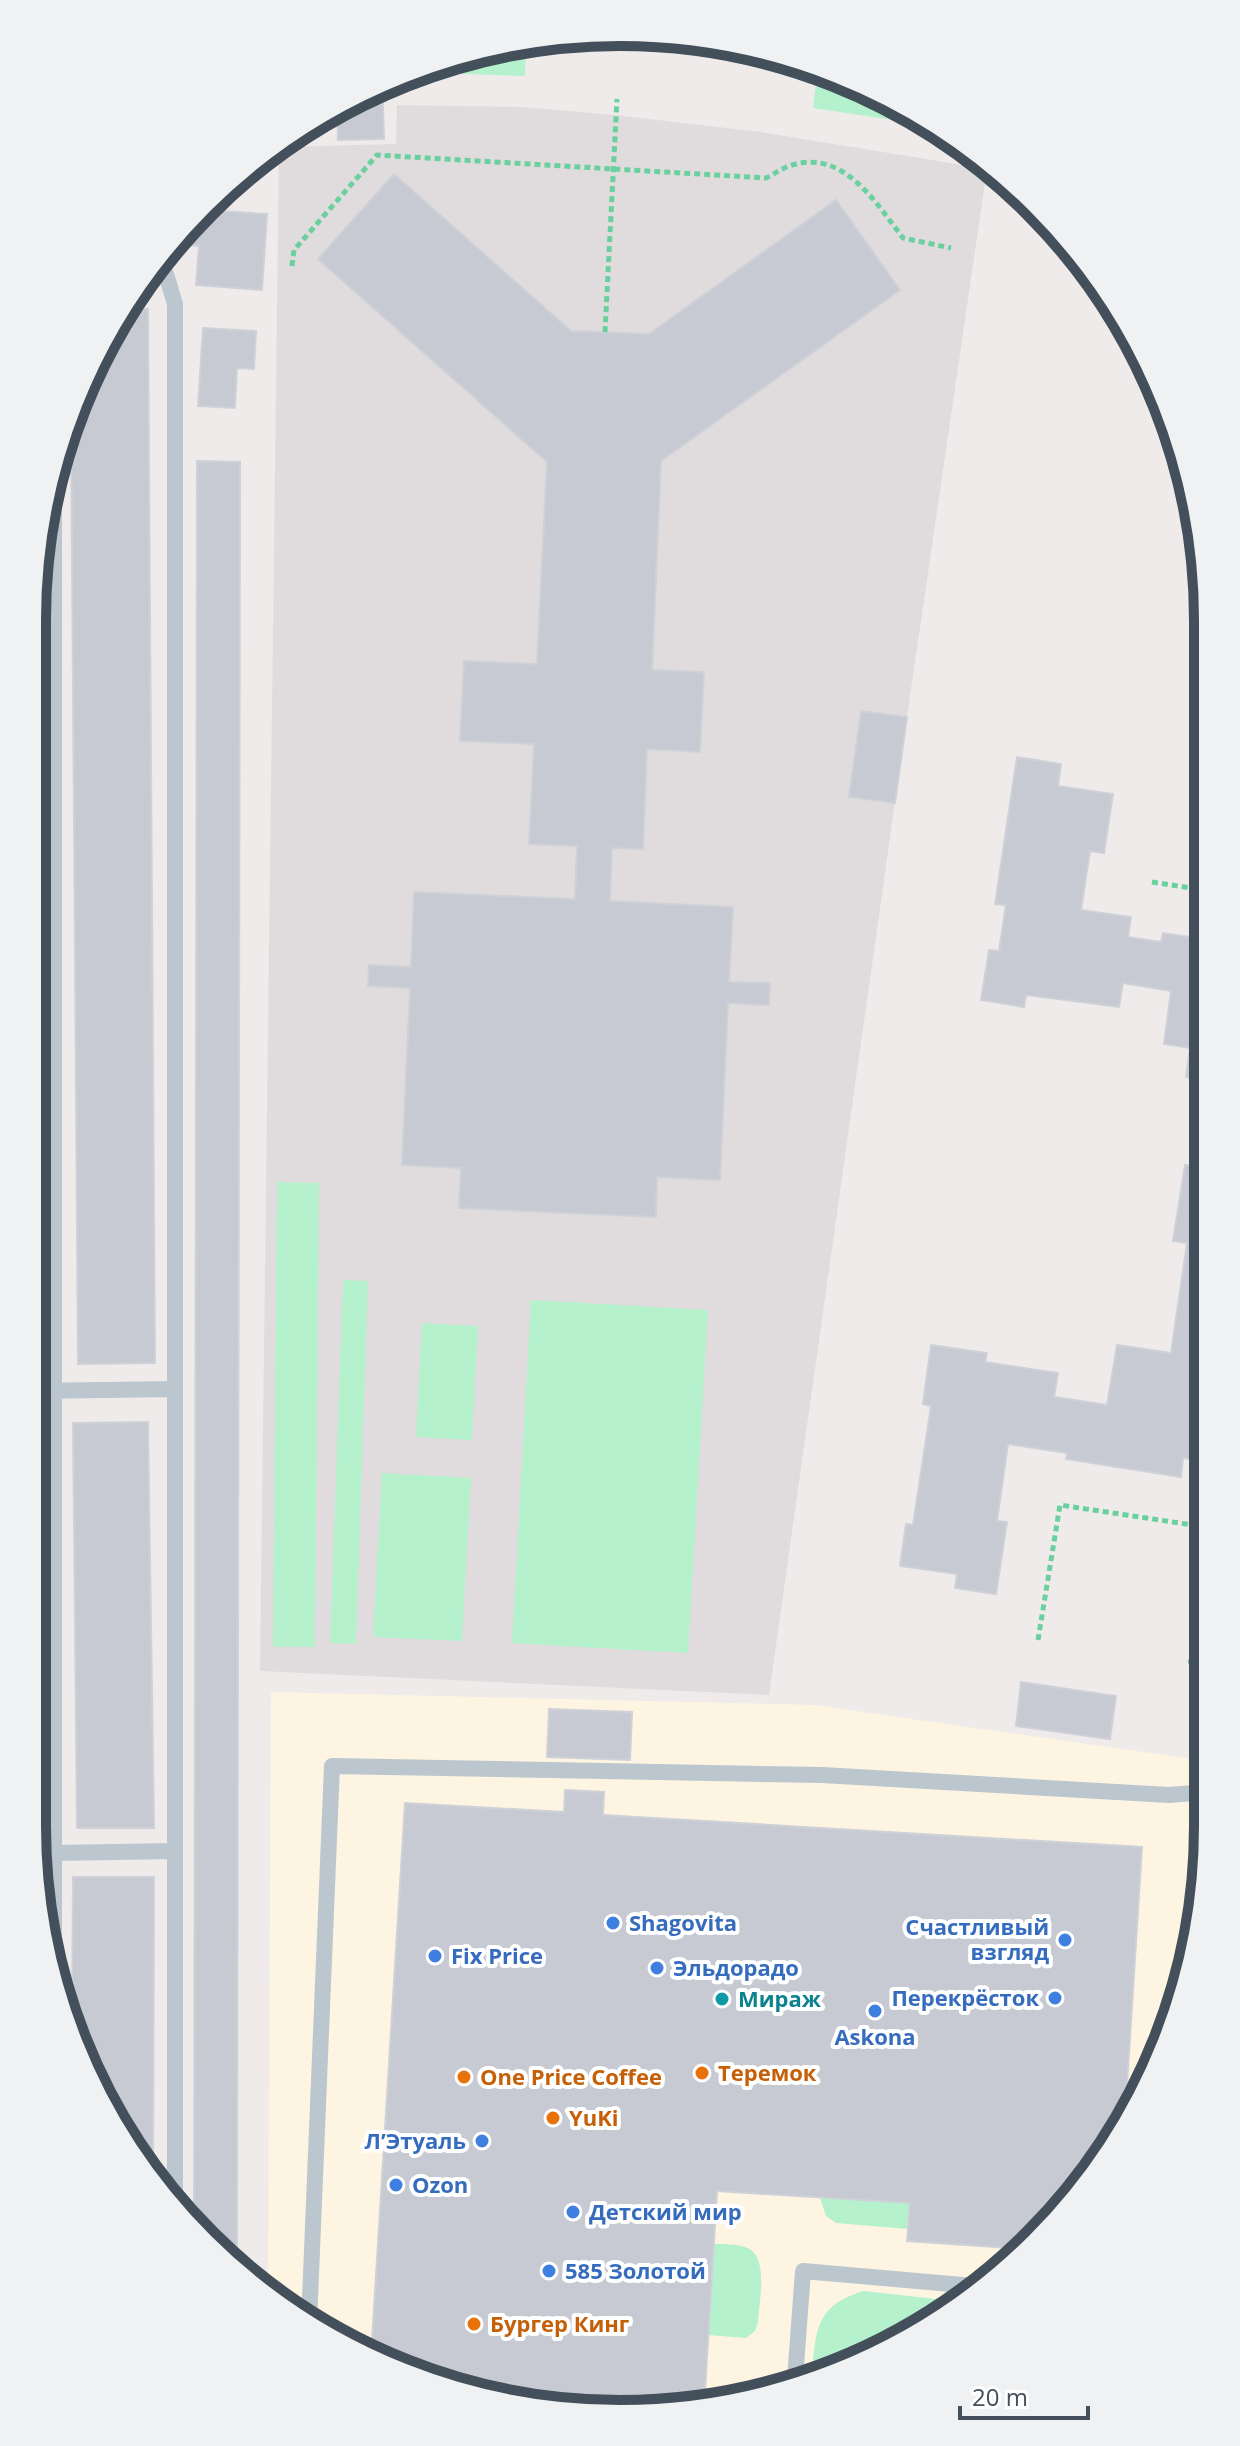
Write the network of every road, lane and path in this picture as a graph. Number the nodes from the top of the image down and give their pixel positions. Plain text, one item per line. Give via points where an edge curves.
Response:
1 (617, 99) dead end
2 (613, 169) junction
3 (951, 248) dead end
4 (292, 266) dead end
5 (164, 273) edge
6 (605, 332) dead end
7 (54, 526) edge
8 (1152, 882) dead end
9 (1194, 888) edge
10 (175, 1389) junction
11 (46, 1391) edge
12 (55, 1391) junction
13 (1194, 1525) edge
14 (1038, 1640) dead end
15 (1194, 1661) edge
16 (1188, 1662) dead end
17 (1194, 1793) edge
18 (175, 1851) junction
19 (54, 1853) junction
20 (54, 1920) edge
21 (175, 2188) edge
22 (963, 2285) edge
23 (310, 2308) edge
24 (795, 2373) edge

1 - 2 path
2 - 3 path via 766,178 791,165 817,162 840,169 862,185 903,238
2 - 4 path via 377,155 294,250
2 - 6 path
5 - 10 lane via 175,304
7 - 12 lane
8 - 9 path
10 - 12 lane
10 - 18 lane
11 - 12 lane
12 - 19 lane
13 - 14 path via 1060,1505
15 - 16 path
17 - 23 lane via 822,1775 332,1766
18 - 19 lane
18 - 21 lane
19 - 20 lane
22 - 24 lane via 803,2271

